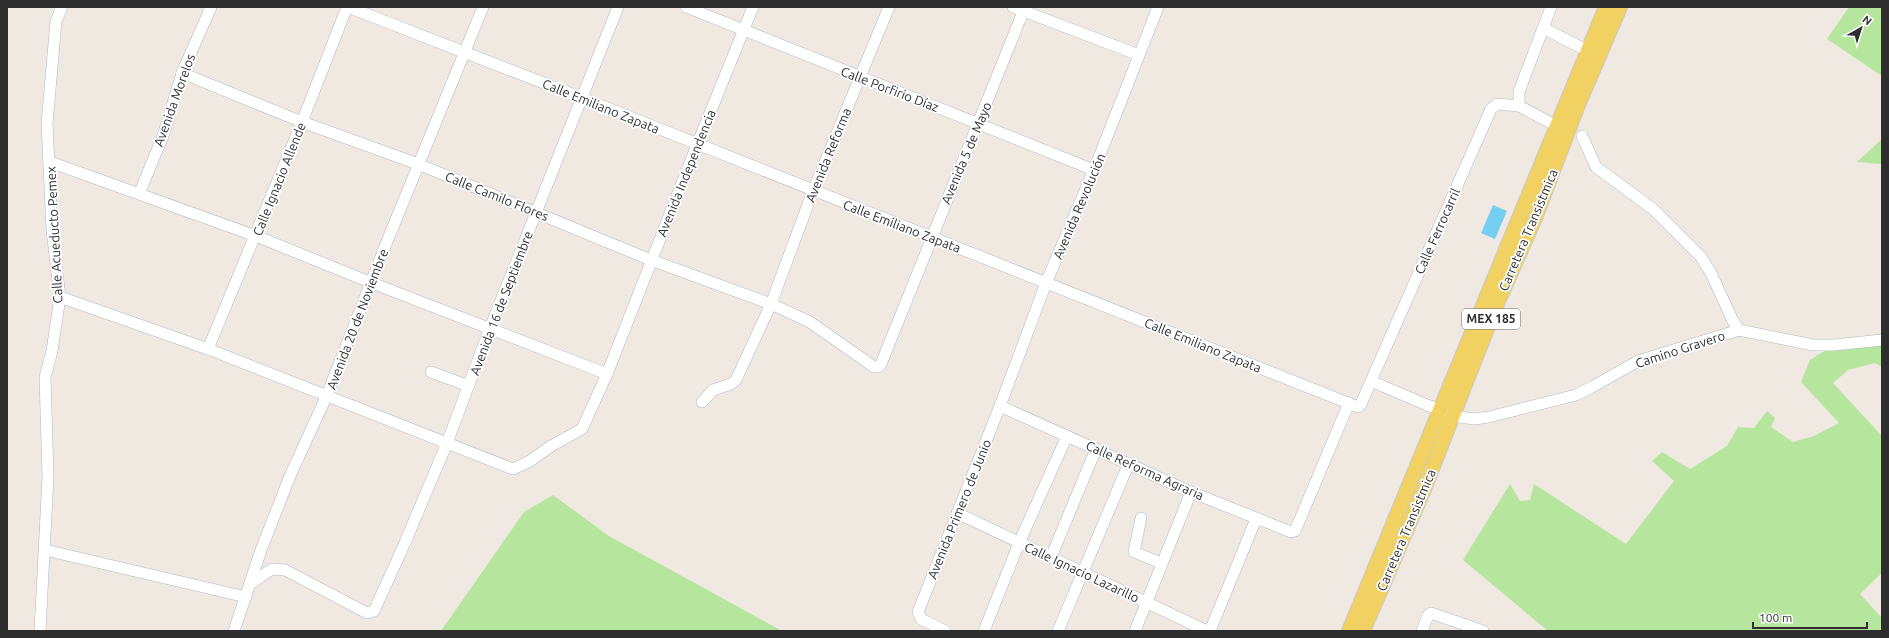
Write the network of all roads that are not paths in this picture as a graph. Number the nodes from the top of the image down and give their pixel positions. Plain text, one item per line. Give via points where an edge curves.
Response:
1 (62, 7) edge
2 (211, 7) edge
3 (347, 7) edge
4 (483, 7) edge
5 (618, 7) edge
6 (686, 7) edge
7 (753, 7) edge
8 (889, 7) edge
9 (1158, 7) edge
10 (1551, 7) edge
11 (1606, 7) edge
12 (1620, 7) edge
13 (1020, 8) edge
14 (1543, 28) junction
15 (744, 29) junction
16 (1588, 50) junction
17 (465, 52) junction
18 (1139, 55) junction
19 (182, 73) junction
20 (860, 78) junction
21 (582, 98) junction
22 (1519, 106) junction
23 (302, 122) junction
24 (1551, 123) dead end
25 (979, 124) junction
26 (1582, 136) dead end
27 (697, 144) junction
28 (50, 162) junction
29 (418, 164) junction
30 (1094, 170) junction
31 (814, 191) junction
32 (139, 194) junction
33 (536, 212) junction
34 (256, 236) junction
35 (931, 236) junction
36 (651, 260) junction
37 (372, 283) junction
38 (1046, 283) junction
39 (60, 297) junction
40 (771, 304) junction
41 (810, 322) joint
42 (490, 328) junction
43 (1739, 330) junction
44 (1882, 340) edge
45 (1467, 345) junction
46 (208, 349) junction
47 (431, 372) dead end
48 (607, 374) junction
49 (1371, 381) junction
50 (469, 386) junction
51 (327, 395) junction
52 (702, 402) dead end
53 (1349, 403) junction
54 (1000, 406) junction
55 (1440, 409) junction
56 (1454, 414) junction
57 (1067, 436) junction
58 (447, 443) junction
59 (1096, 449) junction
60 (1129, 463) junction
61 (1424, 489) junction
62 (1191, 492) junction
63 (957, 513) junction
64 (1141, 518) dead end
65 (1256, 519) junction
66 (1020, 543) junction
67 (44, 550) junction
68 (1051, 557) junction
69 (1161, 563) junction
70 (1083, 572) junction
71 (250, 584) junction
72 (246, 597) junction
73 (1147, 602) junction
74 (1470, 629) edge
75 (40, 631) edge
76 (234, 631) edge
77 (945, 631) edge
78 (984, 631) edge
79 (1058, 631) edge
80 (1135, 631) edge
81 (1208, 631) edge
82 (1348, 631) edge
83 (1363, 631) edge
84 (1422, 631) edge
85 (1483, 631) edge

1 - 28 street, Calle Acueducto Pemex via 56,21 48,98
2 - 19 street, Avenida Morelos
3 - 17 street, Calle Emiliano Zapata
3 - 23 street, Calle Ignacio Allende
4 - 17 street, Avenida 20 de Noviembre
5 - 21 street, Avenida 16 de Septiembre
6 - 15 street, Calle Porfirio Díaz
7 - 15 street, Avenida Independencia
8 - 20 street, Avenida Reforma
9 - 18 street, Avenida Revolución
10 - 14 street
11 - 16 main road, Carretera Transistmica / MEX 185
12 - 56 main road, Carretera Transistmica / MEX 185
13 - 18 street
13 - 25 street, Avenida 5 de Mayo
14 - 16 street
14 - 22 street via 1519,92
15 - 20 street, Calle Porfirio Díaz
15 - 27 street, Avenida Independencia
16 - 45 main road, Carretera Transistmica / MEX 185
17 - 21 street, Calle Emiliano Zapata
17 - 29 street, Avenida 20 de Noviembre
18 - 30 street, Avenida Revolución
19 - 23 street, Calle Camilo Flores
19 - 32 street, Avenida Morelos via 163,136
20 - 25 street, Calle Porfirio Díaz
20 - 31 street, Avenida Reforma
21 - 27 street, Calle Emiliano Zapata
21 - 33 street, Avenida 16 de Septiembre
22 - 24 street, Calle Ferrocarril
22 - 49 street, Calle Ferrocarril via 1497,104 1491,109
23 - 29 street, Calle Camilo Flores
23 - 34 street, Calle Ignacio Allende
25 - 30 street, Calle Porfirio Díaz
25 - 35 street, Avenida 5 de Mayo
26 - 43 street via 1596,167 1653,209 1701,257
27 - 31 street, Calle Emiliano Zapata
27 - 36 street, Avenida Independencia
28 - 32 street
28 - 39 street, Calle Acueducto Pemex via 52,230
29 - 33 street, Calle Camilo Flores
29 - 37 street, Avenida 20 de Noviembre
30 - 38 street, Avenida Revolución
31 - 35 street, Calle Emiliano Zapata
31 - 40 street, Avenida Reforma
32 - 34 street
33 - 36 street, Calle Camilo Flores
33 - 42 street, Avenida 16 de Septiembre
34 - 37 street
34 - 46 street, Calle Ignacio Allende via 240,268
35 - 38 street, Calle Emiliano Zapata
35 - 41 street, Avenida 5 de Mayo via 878,367 874,367
36 - 40 street, Calle Camilo Flores
36 - 48 street, Avenida Independencia
37 - 42 street
37 - 51 street, Avenida 20 de Noviembre
38 - 53 street, Calle Emiliano Zapata
38 - 54 street, Avenida Revolución
39 - 46 street
39 - 67 street, Calle Acueducto Pemex via 52,351 45,377 48,476
40 - 41 street, Calle Camilo Flores
40 - 52 street, Avenida Reforma via 736,380 713,390
42 - 48 street
42 - 50 street, Avenida 16 de Septiembre
43 - 44 street, Camino Gravero via 1813,345
43 - 56 street, Camino Gravero via 1638,361 1576,395 1489,417 1474,419
45 - 55 main road, Carretera Transistmica / MEX 185
45 - 56 main road via 1466,358 1450,401
46 - 51 street
47 - 50 street
48 - 58 street, Avenida Independencia via 582,429 514,469
49 - 53 street via 1360,406
49 - 55 street
50 - 58 street, Avenida 16 de Septiembre
51 - 58 street
51 - 71 street, Avenida 20 de Noviembre via 290,476
53 - 65 street, Calle Reforma Agraria via 1295,531 1291,532
54 - 57 street, Calle Reforma Agraria
54 - 63 street, Avenida Primero de Junio
55 - 56 street, Camino Gravero
55 - 61 main road via 1443,424 1423,481
55 - 82 main road, Carretera Transistmica / MEX 185
56 - 61 main road, Carretera Transistmica / MEX 185
57 - 59 street, Calle Reforma Agraria
57 - 66 street
58 - 71 street, Avenida 16 de Septiembre via 374,611 367,613 285,570 272,569
59 - 60 street, Calle Reforma Agraria
59 - 68 street
60 - 62 street, Calle Reforma Agraria
60 - 70 street
61 - 83 main road, Carretera Transistmica / MEX 185
62 - 65 street, Calle Reforma Agraria
62 - 69 street
63 - 66 street, Calle Ignacio Lazarillo
63 - 77 street, Avenida Primero de Junio via 918,612 921,619
64 - 69 street via 1134,552
65 - 81 street
66 - 68 street, Calle Ignacio Lazarillo
66 - 78 street
67 - 72 street
67 - 75 street, Calle Acueducto Pemex
68 - 70 street, Calle Ignacio Lazarillo
69 - 73 street
70 - 73 street, Calle Ignacio Lazarillo
70 - 79 street
71 - 72 street, Avenida 20 de Noviembre
72 - 76 street, Avenida 20 de Noviembre
73 - 80 street
73 - 81 street, Calle Ignacio Lazarillo
74 - 84 street via 1431,613
74 - 85 street

